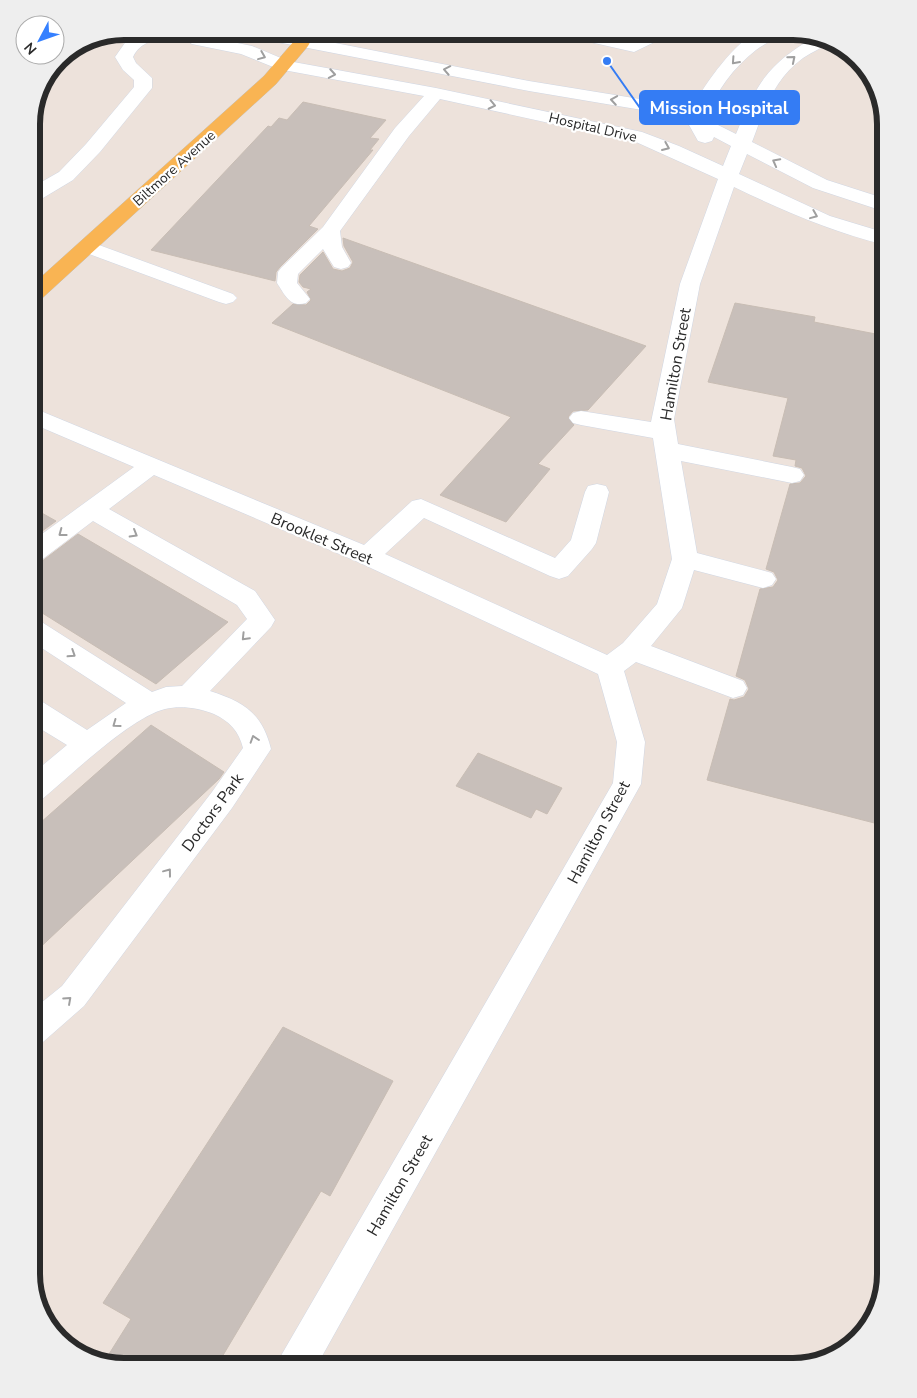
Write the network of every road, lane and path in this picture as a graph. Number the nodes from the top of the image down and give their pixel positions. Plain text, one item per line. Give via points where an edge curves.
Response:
1 (137, 40) edge
2 (198, 40) edge
3 (302, 40) edge
4 (323, 40) edge
5 (604, 40) edge
6 (647, 40) edge
7 (757, 40) edge
8 (815, 43) edge
9 (284, 65) junction
10 (436, 93) junction
11 (696, 121) junction
12 (742, 144) junction
13 (728, 177) junction
14 (40, 192) edge
15 (877, 203) edge
16 (330, 231) junction
17 (877, 236) edge
18 (88, 247) junction
19 (341, 263) dead end
20 (40, 290) edge
21 (226, 298) dead end
22 (299, 299) dead end
23 (40, 418) edge
24 (581, 418) dead end
25 (666, 441) junction
26 (152, 465) junction
27 (792, 476) dead end
28 (597, 492) dead end
29 (92, 510) junction
30 (40, 548) edge
31 (367, 556) junction
32 (686, 559) junction
33 (763, 579) dead end
34 (40, 634) edge
35 (632, 650) junction
36 (610, 668) junction
37 (733, 688) dead end
38 (189, 696) junction
39 (148, 703) junction
40 (40, 715) edge
41 (88, 744) junction
42 (40, 784) edge
43 (40, 1024) edge
44 (300, 1358) edge

1 - 14 street via 128,47 124,58 143,78 144,88 66,176
2 -> 9 street, Hospital Drive via 246,50
3 - 9 main road, Biltmore Avenue
11 -> 4 street, Hospital Drive via 658,107 529,86
5 - 6 street via 634,47
7 -> 11 street via 709,92
12 -> 8 street, Hamilton Street via 762,92 779,70
9 -> 10 street, Hospital Drive
9 - 18 main road, Biltmore Avenue
10 -> 13 street, Hospital Drive via 642,138
10 - 16 street via 402,132
11 - 12 street, Hospital Drive
11 - 13 street
12 - 13 street, Hamilton Street
15 -> 12 street, Hospital Drive via 820,184
13 -> 17 street, Hospital Drive via 828,221
13 - 25 street, Hamilton Street via 690,284 662,419
16 - 19 street via 332,246
16 - 22 street via 288,272 287,283
18 - 20 main road, Biltmore Avenue
18 - 21 street
23 - 26 street, Brooklet Street
24 - 25 street
25 - 27 street
25 - 32 street, Hamilton Street
26 - 29 street
26 - 31 street, Brooklet Street
28 - 31 street via 583,543 559,570 422,507
29 -> 30 street
29 -> 38 street via 246,598 262,620
31 - 36 street, Brooklet Street
32 - 33 street
32 - 35 street, Hamilton Street via 669,608
34 -> 39 street
35 - 36 street, Hamilton Street
35 - 37 street
36 - 44 street, Hamilton Street via 631,742 627,784
38 - 39 street, Doctors Park via 169,696
43 -> 38 street, Doctors Park via 73,996 257,749 254,734 241,718 228,708
39 -> 41 street, Doctors Park
40 - 41 street
41 - 42 street, Doctors Park

